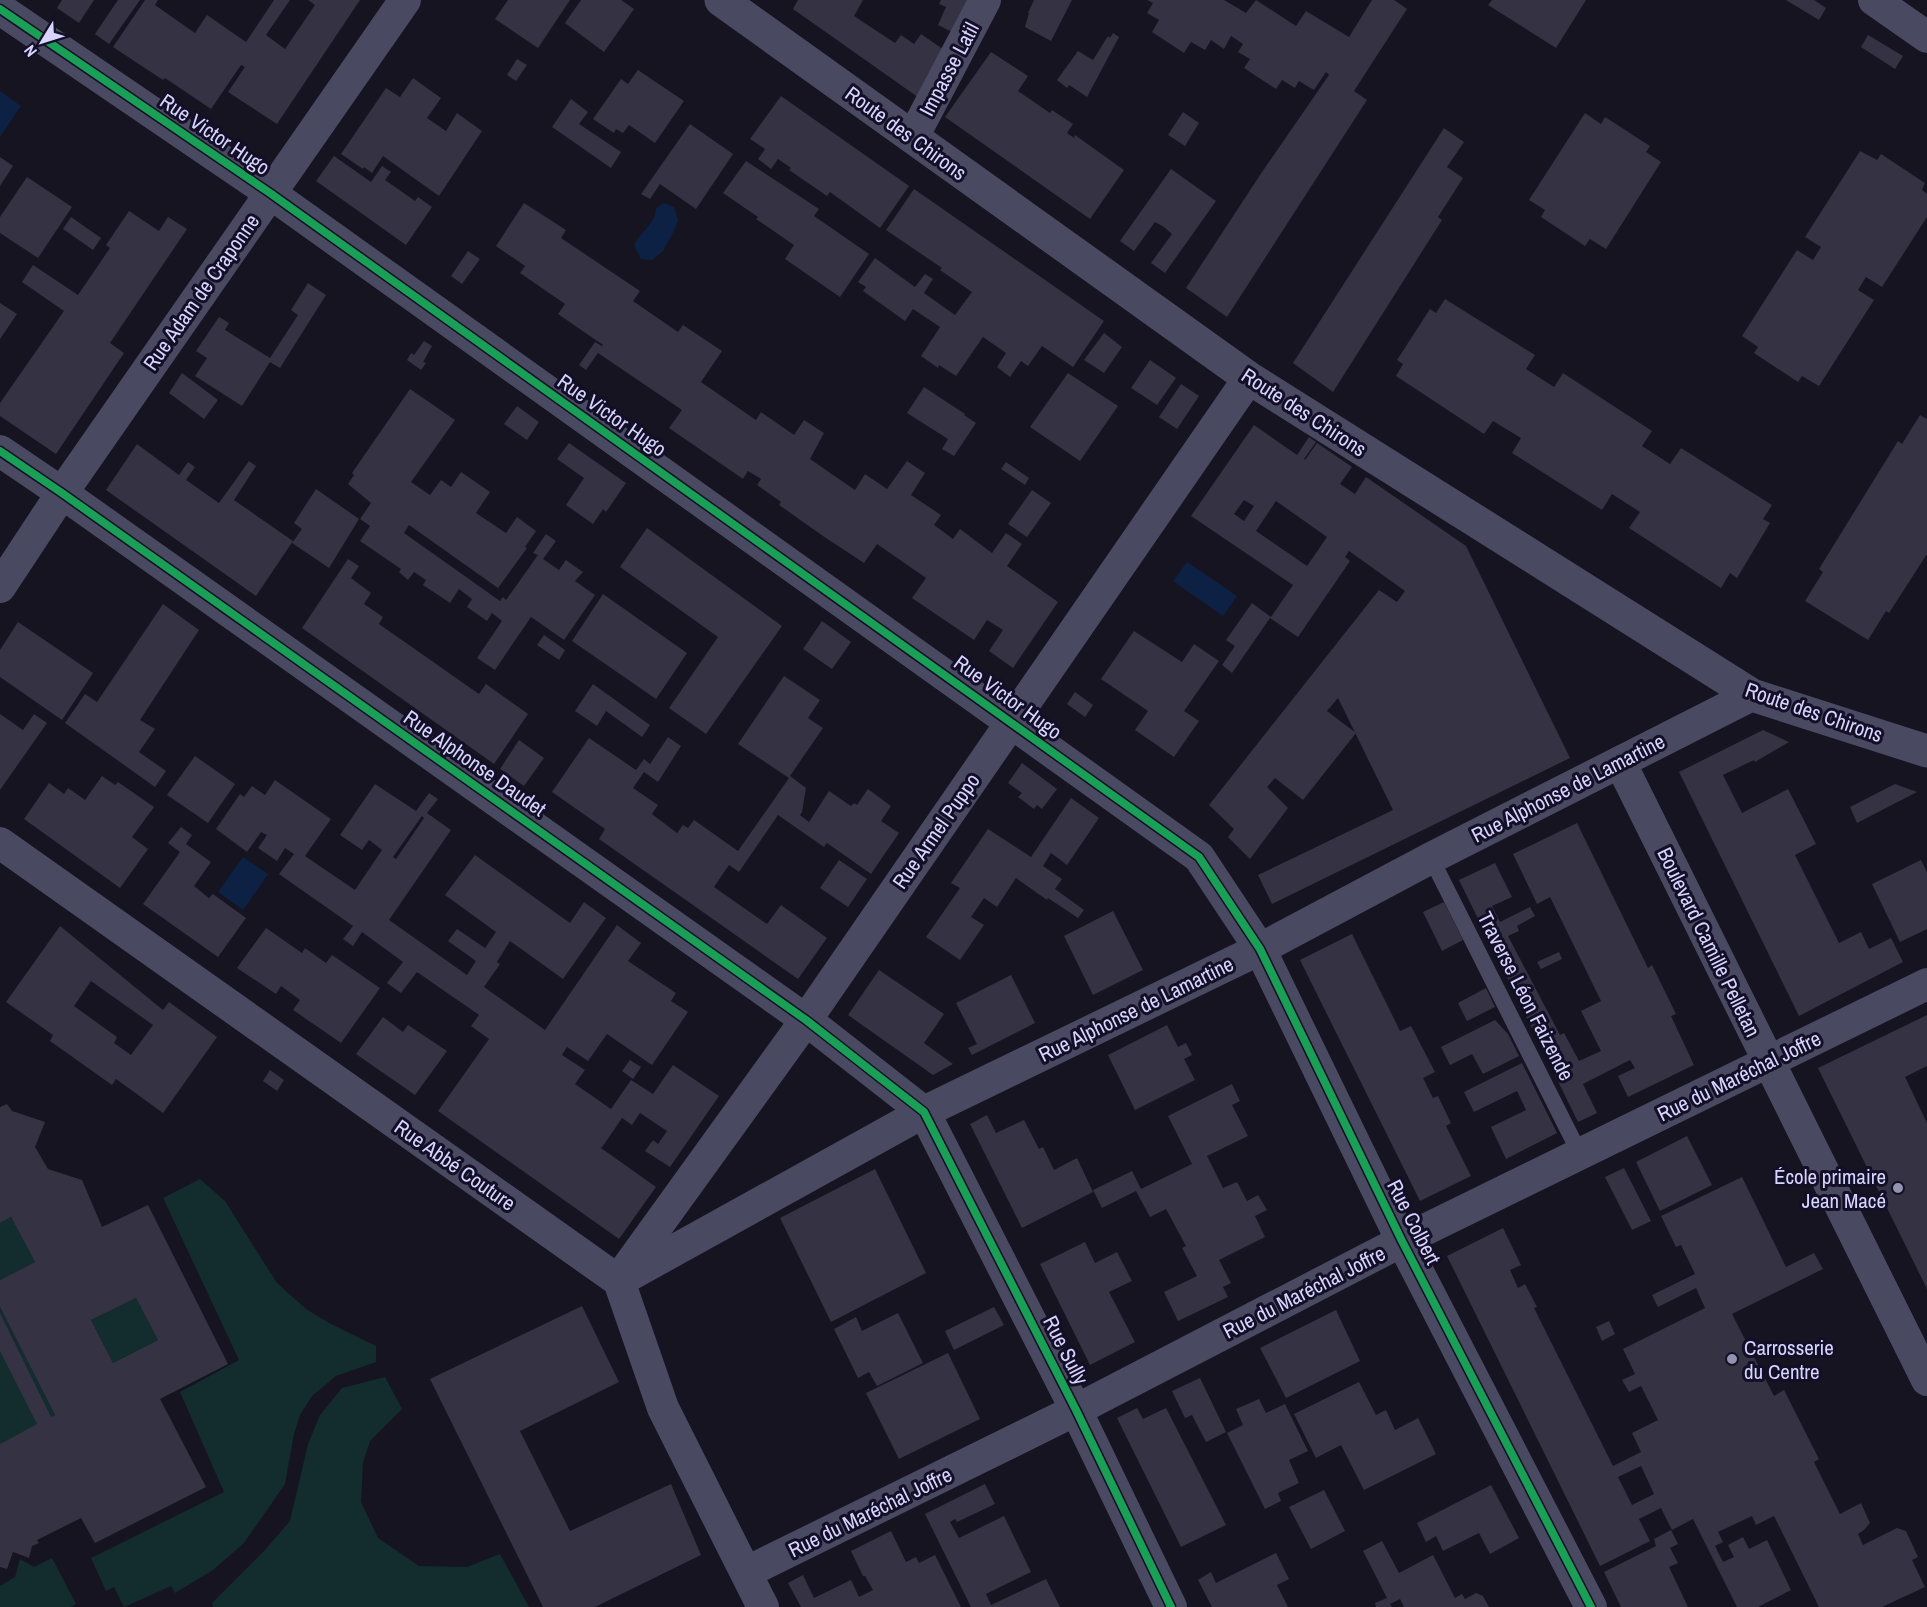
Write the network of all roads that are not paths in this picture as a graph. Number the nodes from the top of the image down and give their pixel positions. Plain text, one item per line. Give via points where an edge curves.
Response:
1 (405, 0) edge
2 (721, 0) edge
3 (985, 0) edge
4 (1875, 0) edge
5 (0, 9) edge
6 (1927, 38) edge
7 (913, 137) junction
8 (270, 193) junction
9 (1249, 378) junction
10 (0, 451) edge
11 (62, 493) junction
12 (0, 587) edge
13 (1752, 695) junction
14 (1011, 721) junction
15 (1927, 751) edge
16 (1620, 762) junction
17 (0, 843) edge
18 (1199, 856) joint
19 (1431, 858) junction
20 (1260, 949) junction
21 (1927, 984) edge
22 (806, 1020) junction
23 (1768, 1062) junction
24 (924, 1112) junction
25 (1580, 1154) junction
26 (1402, 1241) junction
27 (619, 1281) junction
28 (1927, 1380) edge
29 (1076, 1410) junction
30 (747, 1572) junction
31 (763, 1607) edge
32 (1171, 1607) edge
33 (1592, 1607) edge

1 - 8 street, Rue Adam de Craponne
2 - 7 street, Route des Chirons
3 - 7 street, Impasse Latil
4 - 6 street
5 - 8 street, Rue Victor Hugo
7 - 9 street, Route des Chirons
8 - 11 street, Rue Adam de Craponne
8 - 14 street, Rue Victor Hugo
9 - 13 street, Route des Chirons
9 - 14 street, Rue Armel Puppo
10 - 11 street, Rue Alphonse Daudet
11 - 12 street, Rue Adam de Craponne
11 - 22 street, Rue Alphonse Daudet
13 - 15 street, Route des Chirons
13 - 16 street, Rue Alphonse de Lamartine
14 - 18 street, Rue Victor Hugo
14 - 22 street, Rue Armel Puppo
16 - 19 street, Rue Alphonse de Lamartine
16 - 23 street, Boulevard Camille Pelletan
17 - 27 street, Rue Abbé Couture
18 - 20 street, Rue Colbert
19 - 20 street, Rue Alphonse de Lamartine
19 - 25 lane, Traverse Léon Faizende
20 - 24 street, Rue Alphonse de Lamartine
20 - 26 street, Rue Colbert
21 - 23 street, Rue du Maréchal Joffre
22 - 24 street, Rue Alphonse Daudet
22 - 27 street, Rue Armel Puppo
23 - 25 street, Rue du Maréchal Joffre
23 - 28 street, Boulevard Camille Pelletan
24 - 27 street, Rue Alphonse de Lamartine
24 - 29 street, Rue Sully
25 - 26 street, Rue du Maréchal Joffre
26 - 29 street, Rue du Maréchal Joffre
26 - 33 street, Rue Colbert
27 - 30 street via 663,1408
29 - 30 street, Rue du Maréchal Joffre
29 - 32 street, Rue Sully
30 - 31 street

